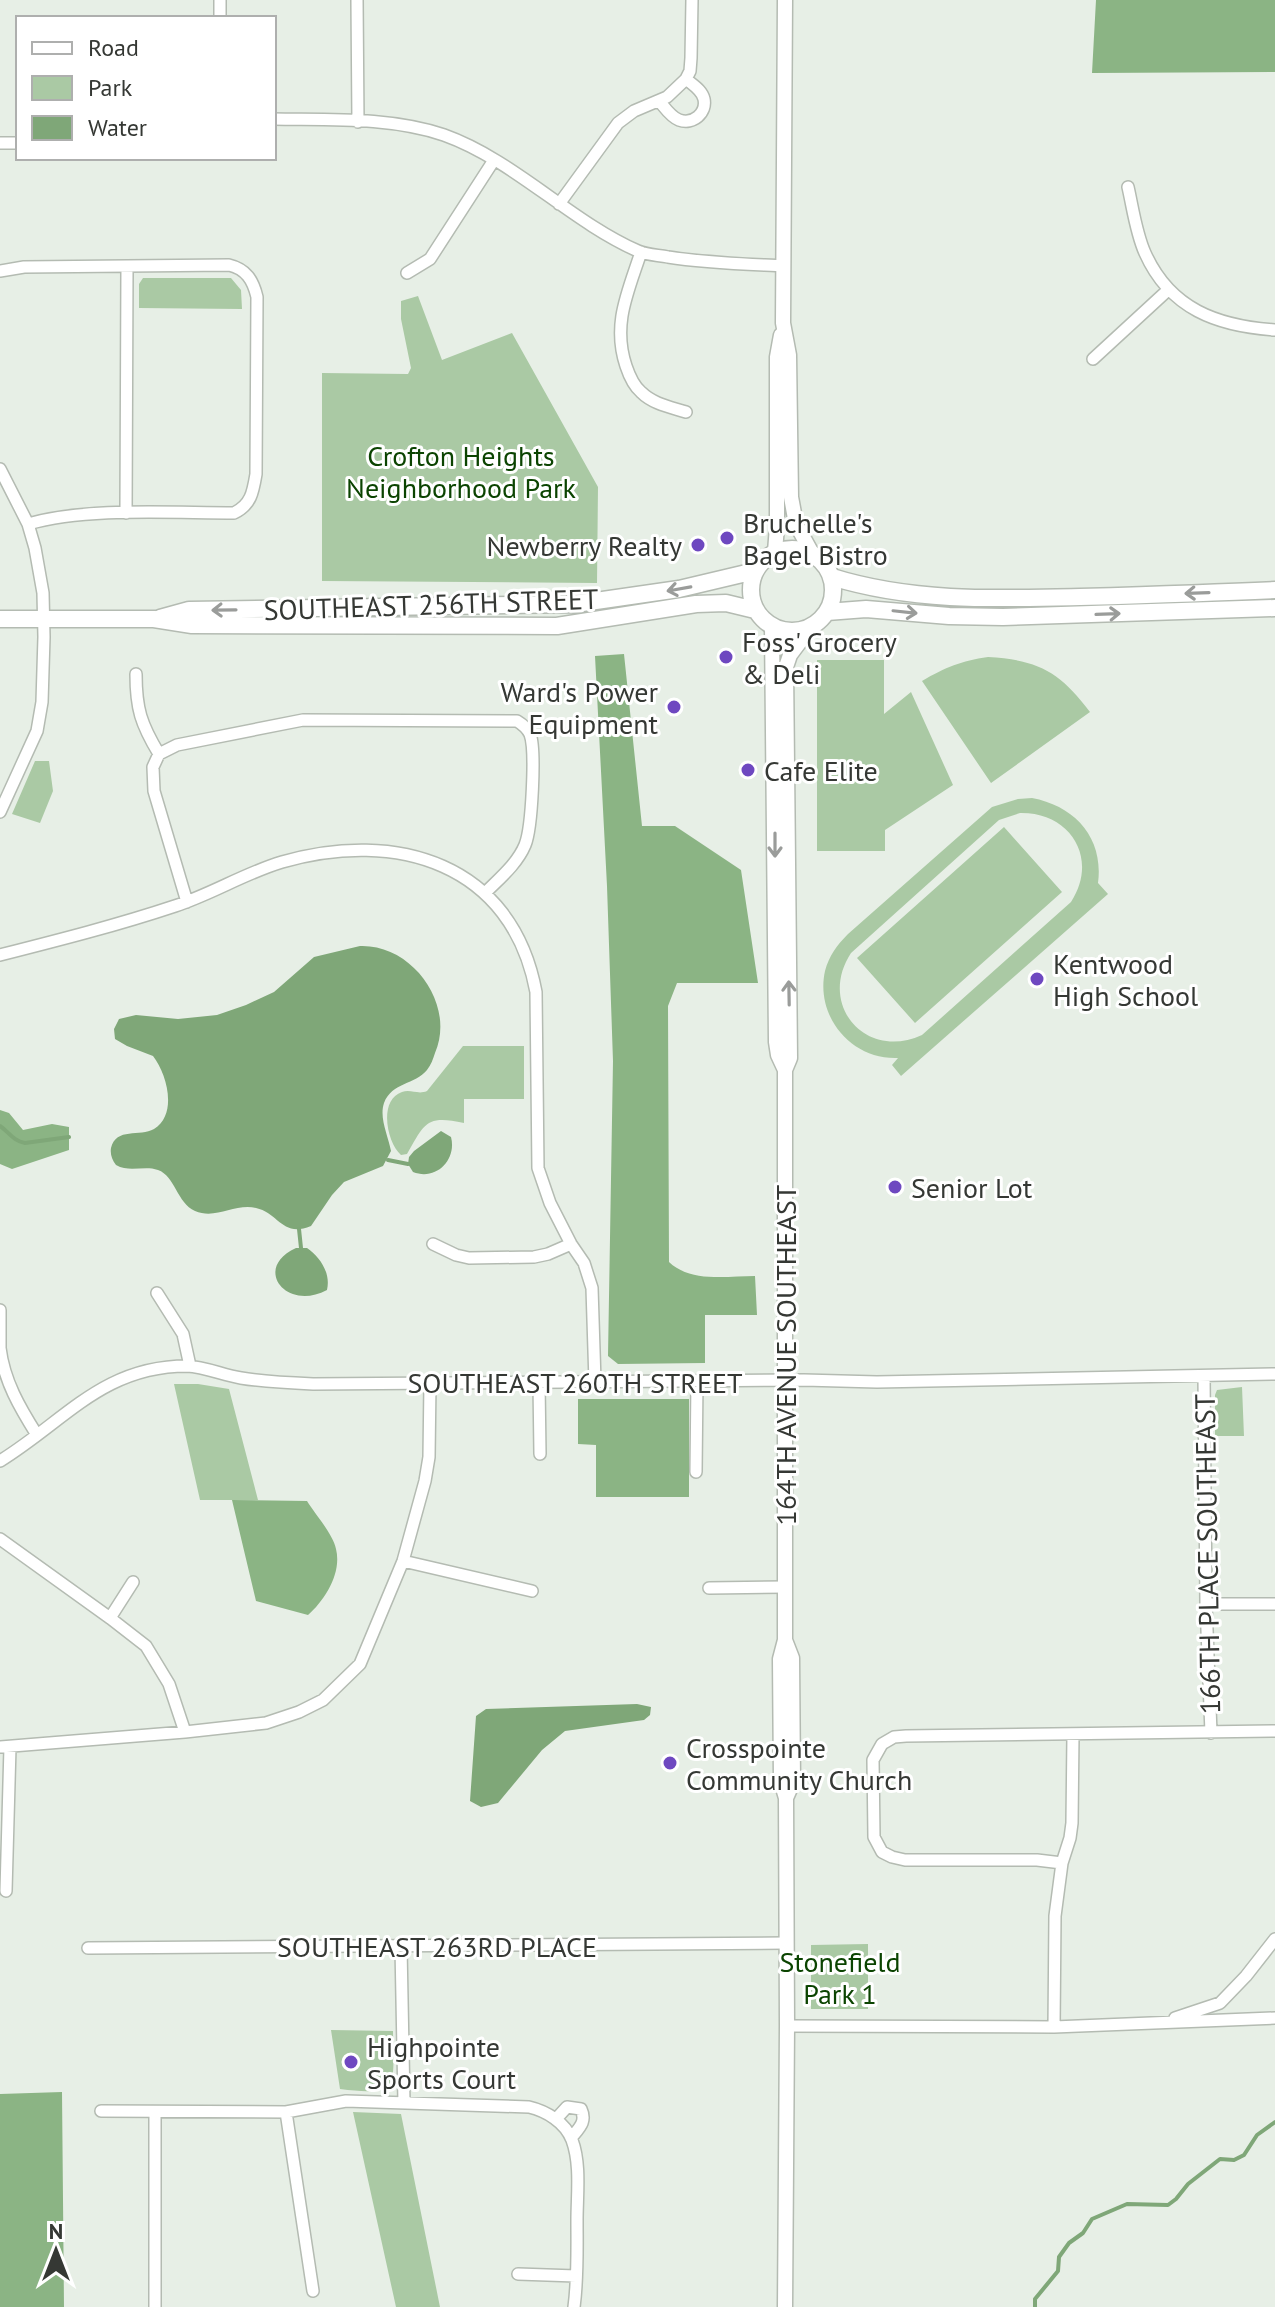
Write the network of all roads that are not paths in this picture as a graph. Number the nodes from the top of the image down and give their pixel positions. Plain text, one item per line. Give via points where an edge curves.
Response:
1 (357, 0) edge
2 (692, 0) edge
3 (785, 0) edge
4 (686, 79) junction
5 (660, 102) junction
6 (276, 119) edge
7 (358, 122) junction
8 (494, 160) junction
9 (1128, 187) dead end
10 (559, 204) junction
11 (641, 252) junction
12 (784, 266) junction
13 (127, 267) junction
14 (0, 271) edge
15 (407, 273) dead end
16 (1168, 290) junction
17 (783, 323) junction
18 (1275, 330) edge
19 (1093, 359) dead end
20 (686, 412) dead end
21 (0, 469) edge
22 (126, 513) junction
23 (28, 524) junction
24 (775, 552) junction
25 (813, 555) junction
26 (755, 571) junction
27 (832, 577) junction
28 (1275, 590) edge
29 (1082, 597) junction
30 (1275, 608) edge
31 (755, 610) junction
32 (827, 612) junction
33 (1063, 616) junction
34 (0, 619) edge
35 (44, 619) junction
36 (154, 619) junction
37 (772, 627) junction
38 (811, 627) junction
39 (136, 674) dead end
40 (159, 754) junction
41 (0, 812) edge
42 (486, 892) junction
43 (187, 902) junction
44 (0, 955) edge
45 (785, 1070) junction
46 (433, 1244) dead end
47 (571, 1244) junction
48 (157, 1293) dead end
49 (0, 1310) edge
50 (190, 1366) junction
51 (1275, 1374) edge
52 (1204, 1376) junction
53 (697, 1381) junction
54 (784, 1381) junction
55 (595, 1382) junction
56 (430, 1383) junction
57 (539, 1383) junction
58 (37, 1435) junction
59 (540, 1454) dead end
60 (0, 1461) edge
61 (696, 1472) dead end
62 (0, 1539) edge
63 (403, 1561) junction
64 (133, 1582) dead end
65 (785, 1587) junction
66 (709, 1588) dead end
67 (532, 1591) dead end
68 (1206, 1604) junction
69 (1275, 1604) edge
70 (110, 1618) junction
71 (1275, 1731) edge
72 (185, 1732) junction
73 (1211, 1733) junction
74 (1073, 1735) junction
75 (5, 1747) edge
76 (1062, 1863) junction
77 (6, 1891) dead end
78 (1275, 1939) edge
79 (786, 1943) junction
80 (401, 1947) junction
81 (88, 1948) dead end
82 (1275, 2018) edge
83 (1147, 2024) junction
84 (787, 2026) junction
85 (1054, 2027) junction
86 (404, 2103) junction
87 (101, 2111) dead end
88 (155, 2112) junction
89 (286, 2112) junction
90 (556, 2119) junction
91 (570, 2136) junction
92 (518, 2274) dead end
93 (576, 2276) junction
94 (313, 2291) dead end
95 (155, 2307) edge
96 (574, 2307) edge
97 (785, 2307) edge

1 - 7 street
2 - 4 street
3 - 12 street
4 - 5 street
4 - 5 street via 703,96 698,117 682,121
5 - 10 street via 618,123
6 - 7 street
7 - 8 street via 423,129
8 - 10 street
8 - 15 street via 430,259
9 - 16 street via 1144,253
10 - 11 street
11 - 12 street
11 - 20 street via 621,315 621,352 639,391
12 - 17 street
13 - 14 street
13 - 22 street
13 - 22 street via 229,265 246,273 257,297 256,474 250,499 234,513
16 - 18 street via 1212,318
16 - 19 street
17 - 24 street via 777,357
17 - 25 street via 789,355 791,497 796,524
21 - 23 street
22 - 23 street via 52,517
23 - 35 street
24 - 25 main road via 801,550
24 - 26 main road
25 - 27 main road
26 - 31 main road via 750,584
26 -> 36 main road, SOUTHEAST 256TH STREET via 575,604 189,610
27 - 29 main road via 950,598
27 - 32 main road
28 -> 29 main road
29 - 33 main road
33 -> 30 main road
31 - 36 main road, SOUTHEAST 256TH STREET via 726,603 696,604 557,626 192,625
31 - 37 main road
32 -> 33 main road
32 - 38 main road
34 - 35 main road, SOUTHEAST 256TH STREET
35 - 36 main road, SOUTHEAST 256TH STREET
35 - 41 street via 37,731
37 - 38 main road
37 -> 45 street, 164TH AVENUE SOUTHEAST via 776,1042
45 -> 38 street, 164TH AVENUE SOUTHEAST via 790,1058 786,667
39 - 40 street via 141,722
40 - 42 street via 177,745 303,720 517,721 533,747 530,826 513,865
40 - 43 street via 153,767 154,791
42 - 43 street via 425,859 357,850 284,861
42 - 47 street via 521,945 533,978 538,1168
43 - 44 street
45 - 54 street, 164TH AVENUE SOUTHEAST
46 - 47 street via 469,1258 534,1257
47 - 55 street via 592,1288
48 - 50 street via 183,1334
49 - 58 street via 6,1375
50 - 56 street, SOUTHEAST 260TH STREET via 296,1383
50 - 58 street, SOUTHEAST 260TH STREET via 117,1380
51 - 52 street, SOUTHEAST 260TH STREET
52 - 54 street, SOUTHEAST 260TH STREET
52 - 68 street, 166TH PLACE SOUTHEAST
53 - 54 street, SOUTHEAST 260TH STREET
53 - 55 street, SOUTHEAST 260TH STREET
53 - 61 street
54 - 65 street, 164TH AVENUE SOUTHEAST
55 - 57 street, SOUTHEAST 260TH STREET
56 - 57 street, SOUTHEAST 260TH STREET
56 - 63 street via 429,1457
57 - 59 street
58 - 60 street, SOUTHEAST 260TH STREET
62 - 70 street
63 - 67 street
63 - 72 street via 360,1664 323,1700 266,1723
64 - 70 street
65 - 66 street
65 - 79 street, 164TH AVENUE SOUTHEAST via 780,1659
68 - 69 street
68 - 73 street, 166TH PLACE SOUTHEAST
70 - 72 street via 146,1646 160,1667
71 - 73 street
72 - 75 street
73 - 74 street
74 - 76 street via 1072,1823
74 - 76 street via 894,1737 882,1744 873,1760 874,1837 882,1852 905,1860
75 - 77 street
76 - 85 street via 1055,1916
78 - 83 street via 1220,2003
79 - 80 street, SOUTHEAST 263RD PLACE
79 - 84 street, 164TH AVENUE SOUTHEAST
80 - 81 street, SOUTHEAST 263RD PLACE
80 - 86 street
82 - 83 street
83 - 85 street
84 - 85 street
84 - 97 street, 164TH AVENUE SOUTHEAST
86 - 89 street via 346,2101
86 - 90 street via 529,2107
87 - 88 street
88 - 89 street
88 - 95 street
89 - 94 street
90 - 91 street
90 - 91 street via 567,2107 581,2109 585,2119
91 - 93 street via 576,2161
92 - 93 street
93 - 96 street

